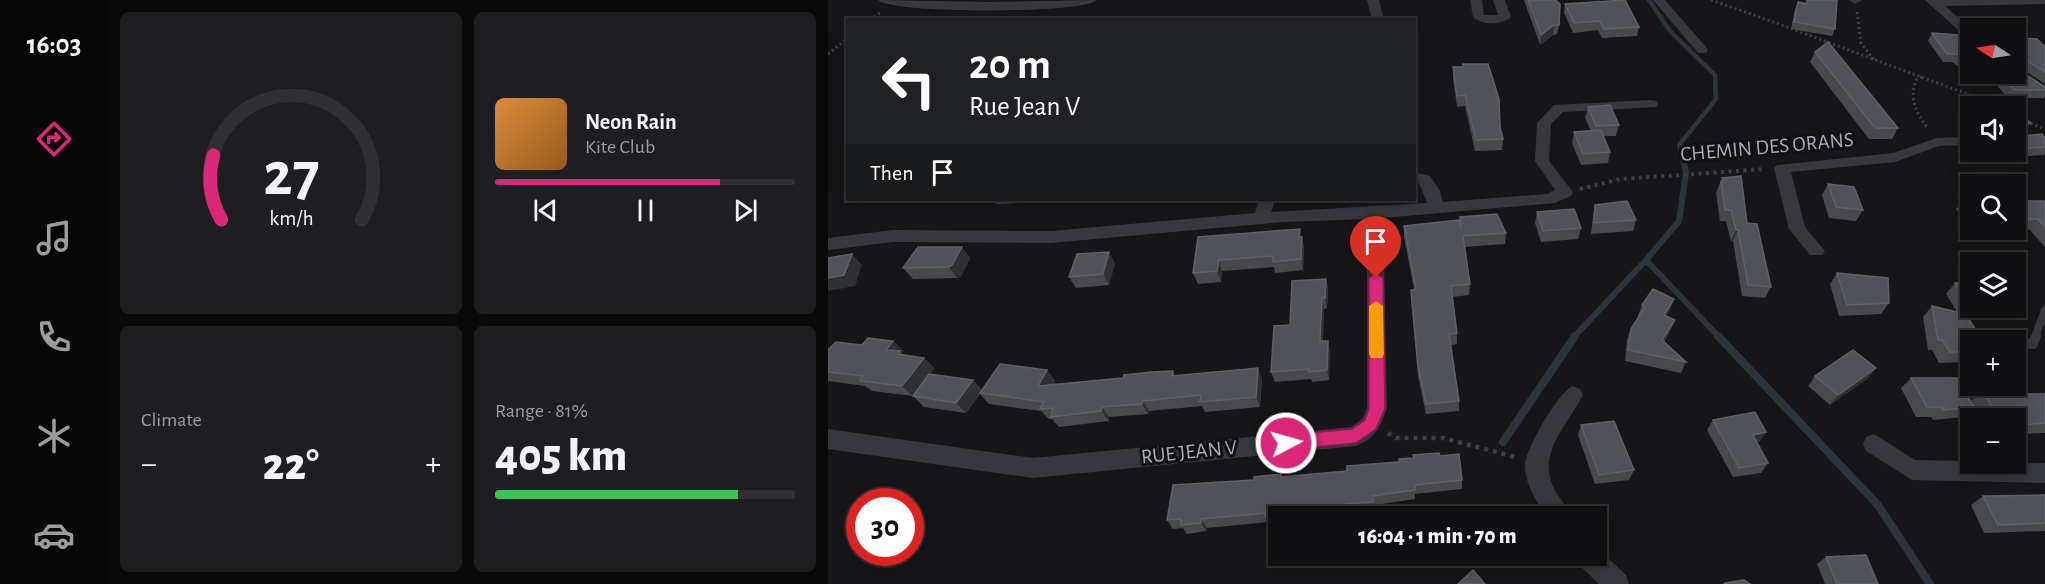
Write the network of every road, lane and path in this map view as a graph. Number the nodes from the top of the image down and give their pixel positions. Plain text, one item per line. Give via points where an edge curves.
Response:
1 (886, 0) edge
2 (1090, 0) edge
3 (1373, 0) edge
4 (1476, 0) edge
5 (1499, 0) edge
6 (1659, 0) edge
7 (1711, 0) edge
8 (1854, 0) edge
9 (1932, 1) edge
10 (2045, 1) edge
11 (1378, 18) edge
12 (1960, 25) edge
13 (846, 40) edge
14 (1702, 50) dead end
15 (828, 54) edge
16 (1875, 60) junction
17 (1923, 77) junction
18 (1972, 96) edge
19 (1651, 104) dead end
20 (2026, 122) edge
21 (2045, 129) edge
22 (1960, 141) edge
23 (1937, 142) junction
24 (1782, 168) junction
25 (1416, 178) edge
26 (1565, 192) junction
27 (1268, 201) edge
28 (1436, 208) junction
29 (1375, 213) junction
30 (1261, 219) junction
31 (828, 244) edge
32 (1816, 251) dead end
33 (2045, 310) edge
34 (2026, 344) edge
35 (1573, 396) dead end
36 (1371, 424) junction
37 (828, 439) edge
38 (1874, 444) dead end
39 (1536, 463) junction
40 (2045, 473) edge
41 (1553, 506) edge
42 (1598, 566) edge
43 (1617, 584) edge

1 - 2 street via 998,8
3 - 11 street
4 - 5 street via 1479,17 1486,20 1505,17
6 - 14 street
7 - 16 path
8 - 16 path via 1861,44
9 - 10 street
9 - 12 street
13 - 15 path
16 - 17 path
17 - 18 path
17 - 23 path via 1916,80 1911,93 1914,110
19 - 26 street via 1558,108 1544,123 1542,161
20 - 21 path
22 - 23 street, CHEMIN DES ORANS
23 - 24 street, CHEMIN DES ORANS via 1896,157
24 - 26 path, CHEMIN DES ORANS via 1621,179
24 - 32 street via 1797,229
25 - 28 street via 1425,180
26 - 28 street via 1549,199
27 - 30 street
28 - 29 street
29 - 30 street
29 - 36 street via 1377,408
30 - 31 street via 1051,237 893,236
33 - 34 lane via 2033,344
35 - 39 street via 1555,421
36 - 37 street, RUE JEAN V via 1356,436 1033,468
36 - 39 path via 1396,438 1443,438
38 - 40 street via 1912,470
39 - 41 street via 1542,490
42 - 43 street

